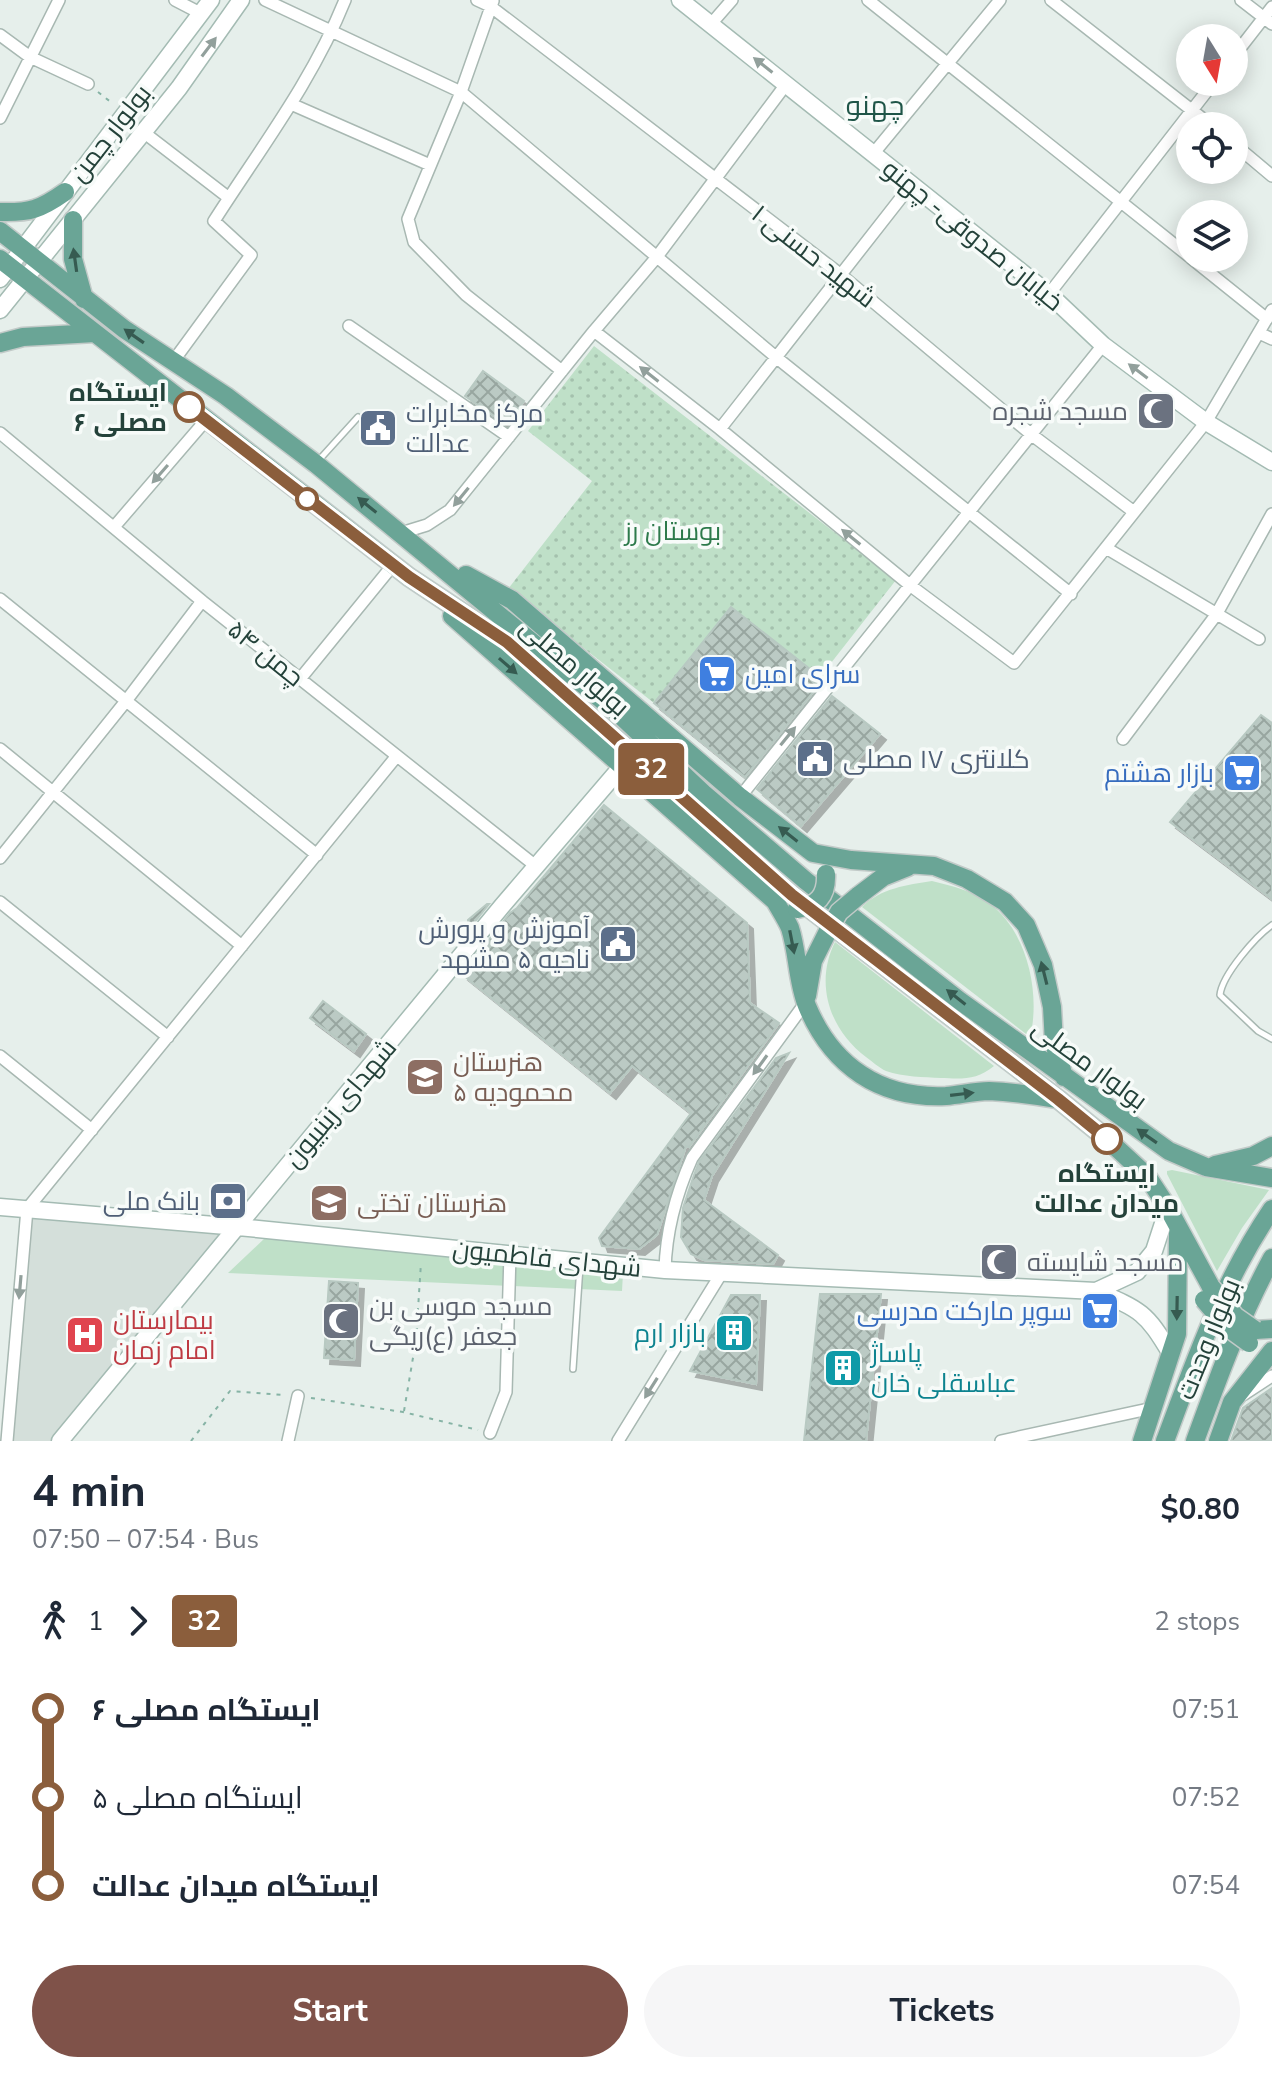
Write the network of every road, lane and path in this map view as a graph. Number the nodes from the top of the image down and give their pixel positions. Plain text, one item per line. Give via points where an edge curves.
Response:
1 (59, 0) edge
2 (175, 0) edge
3 (241, 0) edge
4 (265, 0) edge
5 (345, 0) edge
6 (477, 0) edge
7 (680, 0) edge
8 (732, 0) edge
9 (868, 0) edge
10 (1000, 0) edge
11 (1051, 0) edge
12 (1241, 0) edge
13 (491, 3) edge
14 (207, 7) edge
15 (1272, 7) edge
16 (1268, 21) edge
17 (711, 24) junction
18 (333, 31) junction
19 (0, 35) edge
20 (1248, 42) edge
21 (30, 57) junction
22 (947, 64) junction
23 (158, 72) junction
24 (787, 83) junction
25 (88, 84) joint
26 (179, 88) junction
27 (461, 92) junction
28 (1203, 96) edge
29 (291, 104) junction
30 (1192, 110) junction
31 (125, 112) junction
32 (1194, 112) edge
33 (0, 118) edge
34 (142, 131) junction
35 (873, 154) junction
36 (1248, 156) edge
37 (430, 165) junction
38 (1272, 176) edge
39 (715, 179) junction
40 (911, 185) junction
41 (65, 192) junction
42 (229, 198) junction
43 (1121, 202) junction
44 (0, 212) edge
45 (73, 220) junction
46 (0, 231) edge
47 (1176, 247) edge
48 (23, 248) junction
49 (656, 258) junction
50 (40, 263) junction
51 (3, 268) edge
52 (1210, 272) edge
53 (840, 274) junction
54 (26, 279) junction
55 (1049, 294) junction
56 (84, 299) junction
57 (0, 310) edge
58 (1270, 315) edge
59 (349, 326) dead end
60 (594, 331) junction
61 (95, 333) junction
62 (1259, 333) junction
63 (1272, 339) edge
64 (0, 343) edge
65 (1103, 345) junction
66 (777, 358) junction
67 (172, 363) junction
68 (562, 371) junction
69 (226, 396) junction
70 (358, 417) dead end
71 (206, 420) junction
72 (1206, 422) junction
73 (720, 429) junction
74 (0, 433) edge
75 (1032, 435) junction
76 (509, 437) junction
77 (1272, 462) edge
78 (316, 464) junction
79 (970, 512) junction
80 (1134, 512) junction
81 (1272, 514) edge
82 (114, 527) junction
83 (401, 533) junction
84 (1106, 548) junction
85 (428, 554) junction
86 (393, 565) junction
87 (409, 577) junction
88 (911, 586) junction
89 (1071, 594) junction
90 (0, 599) edge
91 (202, 601) junction
92 (1216, 615) junction
93 (1259, 639) dead end
94 (300, 679) junction
95 (126, 701) junction
96 (1123, 739) dead end
97 (0, 749) edge
98 (396, 757) junction
99 (622, 766) junction
100 (53, 792) junction
101 (740, 797) junction
102 (813, 853) junction
103 (317, 855) junction
104 (0, 858) edge
105 (914, 865) junction
106 (537, 867) junction
107 (775, 901) junction
108 (0, 902) edge
109 (1272, 925) edge
110 (242, 946) junction
111 (806, 1002) junction
112 (168, 1037) junction
113 (1272, 1039) edge
114 (0, 1056) edge
115 (1064, 1077) junction
116 (1058, 1099) junction
117 (92, 1130) junction
118 (1272, 1146) edge
119 (1206, 1167) junction
120 (1272, 1178) edge
121 (0, 1207) edge
122 (1168, 1208) junction
123 (27, 1209) junction
124 (1272, 1209) edge
125 (238, 1227) junction
126 (1178, 1230) junction
127 (423, 1245) junction
128 (510, 1254) junction
129 (1272, 1258) edge
130 (581, 1261) junction
131 (665, 1270) junction
132 (721, 1274) junction
133 (1096, 1291) junction
134 (1259, 1334) edge
135 (1272, 1351) edge
136 (1171, 1354) junction
137 (573, 1369) dead end
138 (1272, 1376) edge
139 (298, 1396) junction
140 (1232, 1402) junction
141 (1153, 1408) junction
142 (403, 1412) junction
143 (490, 1433) joint
144 (1030, 1438) edge
145 (7, 1441) edge
146 (60, 1441) edge
147 (191, 1441) edge
148 (288, 1441) edge
149 (618, 1441) edge
150 (1001, 1441) edge
151 (1142, 1441) edge
152 (1165, 1441) edge
153 (1195, 1441) edge
154 (1218, 1441) edge

1 - 21 street
2 - 14 street
26 -> 3 street, بولوار چمن
4 - 18 street
5 - 18 street
6 - 13 street, شهید حسنی ۱
7 - 17 street, خیابان صدوقی- چهنو
8 - 17 street
9 - 22 street
10 - 22 street
11 - 30 street
12 - 16 street
13 - 27 street
13 - 39 street, شهید حسنی ۱
14 - 23 street, بولوار چمن
15 - 16 street
16 - 20 street
24 -> 17 street, خیابان صدوقی- چهنو
18 - 27 street
18 - 29 street
19 - 21 street
21 - 25 street
21 - 33 street
22 - 35 street
22 - 43 street
23 - 26 street
23 - 31 street, بولوار چمن
24 - 35 street, خیابان صدوقی- چهنو
24 - 39 street
25 - 31 path
26 - 34 street, بولوار چمن
27 - 37 street
27 - 49 street
28 - 30 street
29 - 37 street
29 - 42 street
30 - 32 street
30 - 43 street
31 - 41 street, بولوار چمن
34 - 42 street
34 - 45 street, بولوار چمن
35 - 40 street, خیابان صدوقی- چهنو
36 - 38 street
37 - 68 street via 408,219 414,242 466,295
39 - 49 street
39 - 53 street, شهید حسنی ۱
40 - 53 street
40 - 55 street, خیابان صدوقی- چهنو
41 - 44 main road via 40,209
41 - 48 street, بولوار چمن
42 - 67 street via 214,221 251,255
43 - 47 street
43 - 55 street
45 - 50 street, بولوار چمن
56 -> 45 main road via 73,259
46 - 48 main road, بولوار مصلی
48 - 50 main road, بولوار مصلی
48 - 51 street, بولوار چمن
49 - 60 street
49 - 66 street
50 - 54 street, بولوار چمن
50 - 56 main road, بولوار مصلی
51 - 54 main road, بولوار مصلی
52 - 58 street
53 - 66 street
53 - 75 street, شهید حسنی ۱
54 - 57 street, بولوار چمن
54 - 61 main road, بولوار مصلی
55 - 65 street, خیابان صدوقی- چهنو
67 -> 56 main road, بولوار مصلی
58 - 62 street
59 - 76 street
60 - 68 street
73 -> 60 street
61 - 64 main road
61 - 71 main road, بولوار مصلی
62 - 63 street
62 - 72 street
72 -> 65 street, خیابان صدوقی- چهنو
65 - 75 street
66 - 73 street
66 - 79 street
67 - 69 main road, بولوار مصلی
68 - 76 street
69 - 71 main road
69 - 78 main road, بولوار مصلی
70 - 78 lane
71 -> 82 street
71 - 86 main road, بولوار مصلی
72 - 77 street, خیابان صدوقی- چهنو
72 - 80 street
88 -> 73 street
74 - 82 street, چمن ۵۴
75 - 79 street
75 - 80 street, شهید حسنی ۱
76 -> 83 street via 450,510
83 -> 78 main road, بولوار مصلی
79 - 88 street
79 - 89 street
80 - 84 street
81 - 92 street
82 - 91 street, چمن ۵۴
83 - 85 main road, بولوار مصلی
84 - 89 street
84 - 92 street
85 - 101 main road via 512,600
115 -> 85 main road, بولوار مصلی via 806,881
86 - 87 main road, بولوار مصلی
86 - 94 street
87 -> 99 main road
87 - 116 main road, بولوار مصلی via 507,642 792,895
88 - 89 street via 1014,663
101 -> 88 street
90 - 95 street
91 - 94 street, چمن ۵۴
91 - 95 street
92 - 93 street
92 - 96 street
94 - 98 street, چمن ۵۴
95 - 100 street
95 - 103 street
97 - 100 street
98 - 103 street
98 - 106 street, چمن ۵۴
99 - 106 street, شهدای زینبیون
99 - 107 main road
100 - 104 street
100 - 110 street
102 -> 101 main road
102 - 105 main road
102 - 107 main road, bridge via 826,874 821,899 797,909
103 - 110 street
105 - 111 main road, bridge via 883,877 839,912 813,961
115 -> 105 main road via 1043,965 1026,925 1005,902 967,879 934,866
106 - 125 street, شهدای زینبیون
107 -> 111 main road via 790,928
108 - 112 street
109 - 113 lane via 1235,964 1220,995
110 - 112 street
111 -> 116 main road via 819,1032 866,1080 899,1092 1019,1092
111 -> 131 street via 692,1158 666,1237
112 - 117 street
114 - 117 street
119 -> 115 main road, بولوار مصلی via 1169,1151
116 - 122 main road, بولوار مصلی via 1147,1176
117 - 123 street
118 - 119 main road
119 - 120 main road, بولوار مصلی
121 - 123 street, شهدای فاطمیون
122 - 126 main road, بولوار مصلی
122 - 133 street, شهدای فاطمیون via 1154,1251 1137,1272
123 - 125 street, شهدای فاطمیون
123 -> 145 street
124 - 152 main road, بولوار وحدت via 1229,1279
125 - 127 street, شهدای فاطمیون
125 - 146 street, شهدای زینبیون
126 - 134 main road, بولوار مصلی, bridge via 1208,1294
126 -> 136 main road via 1177,1334
127 - 128 street, شهدای فاطمیون
127 - 142 path via 416,1340
128 - 130 street, شهدای فاطمیون
128 - 143 street via 506,1392
129 - 153 main road, بولوار وحدت via 1240,1322
130 - 131 street, شهدای فاطمیون
130 - 137 lane
131 - 132 street, شهدای فاطمیون
132 - 133 street, شهدای فاطمیون
132 -> 149 street
133 - 136 street, شهدای فاطمیون via 1134,1307 1153,1324
134 - 135 main road
135 - 140 main road
136 - 141 main road
138 - 140 street
139 - 142 path
139 - 147 path via 230,1391
139 - 148 street
140 - 154 main road
141 - 144 street
141 - 151 main road
142 - 143 path
144 - 150 street

